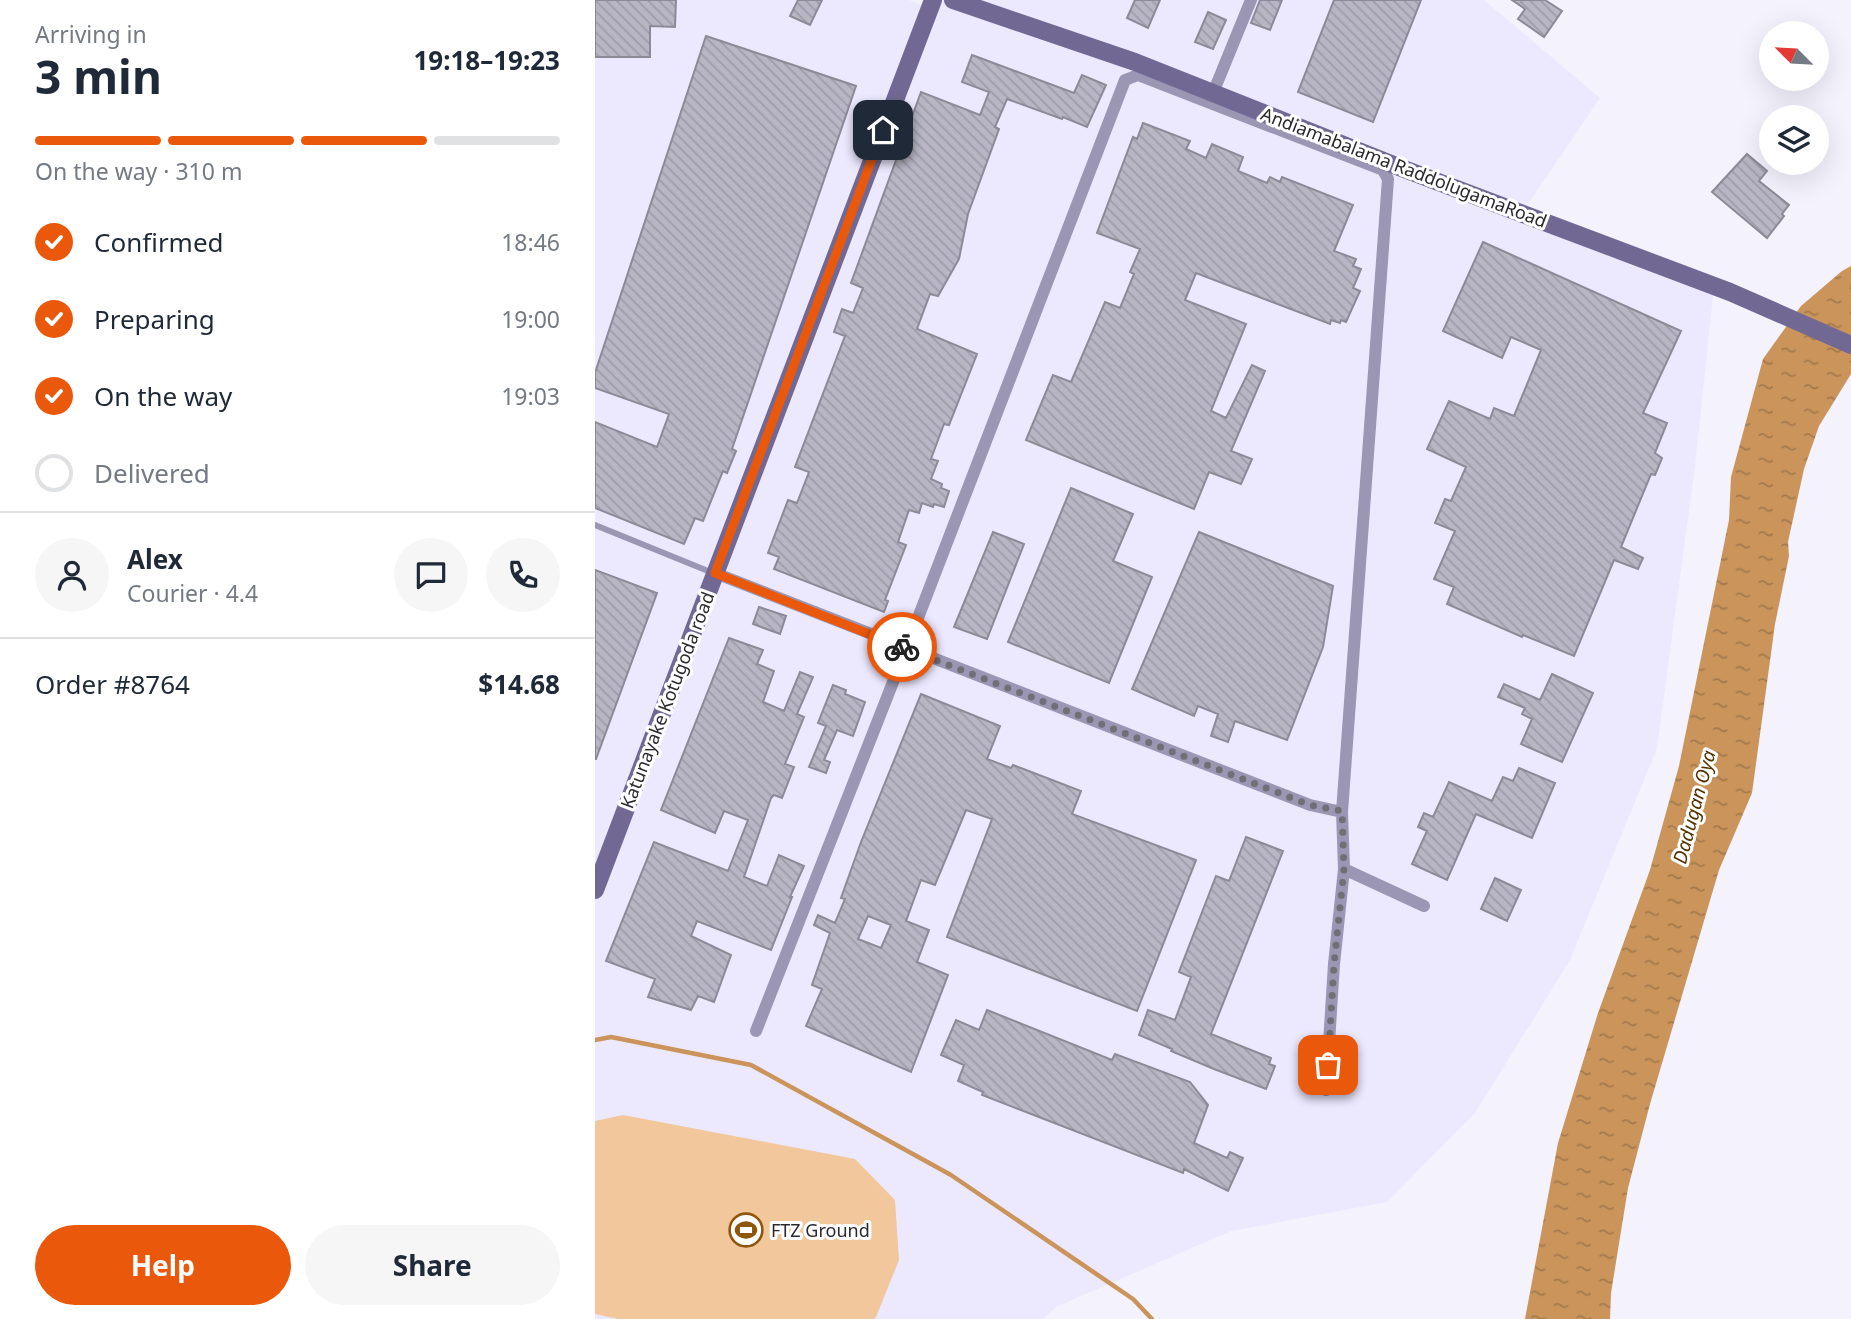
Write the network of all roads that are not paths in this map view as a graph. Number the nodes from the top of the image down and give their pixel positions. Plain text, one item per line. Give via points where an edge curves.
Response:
1 (933, 0) edge
2 (953, 0) edge
3 (1251, 0) edge
4 (1213, 93) junction
5 (1851, 345) edge
6 (595, 525) edge
7 (715, 573) junction
8 (906, 649) junction
9 (1342, 811) junction
10 (1344, 869) junction
11 (595, 890) edge
12 (1425, 906) dead end
13 (756, 1031) dead end
14 (1326, 1090) dead end

1 - 7 street, Katunayake Kotugoda road
2 - 4 street, Andiamabalama RaddolugamaRoad
3 - 4 street
4 - 5 street, Andiamabalama RaddolugamaRoad via 1730,292
6 - 7 lane
7 - 8 street
7 - 11 street, Katunayake Kotugoda road
8 - 9 street via 1310,805
8 - 9 street via 1125,80 1137,75 1383,170 1388,179
8 - 13 street
9 - 10 street
10 - 12 street
10 - 14 street

